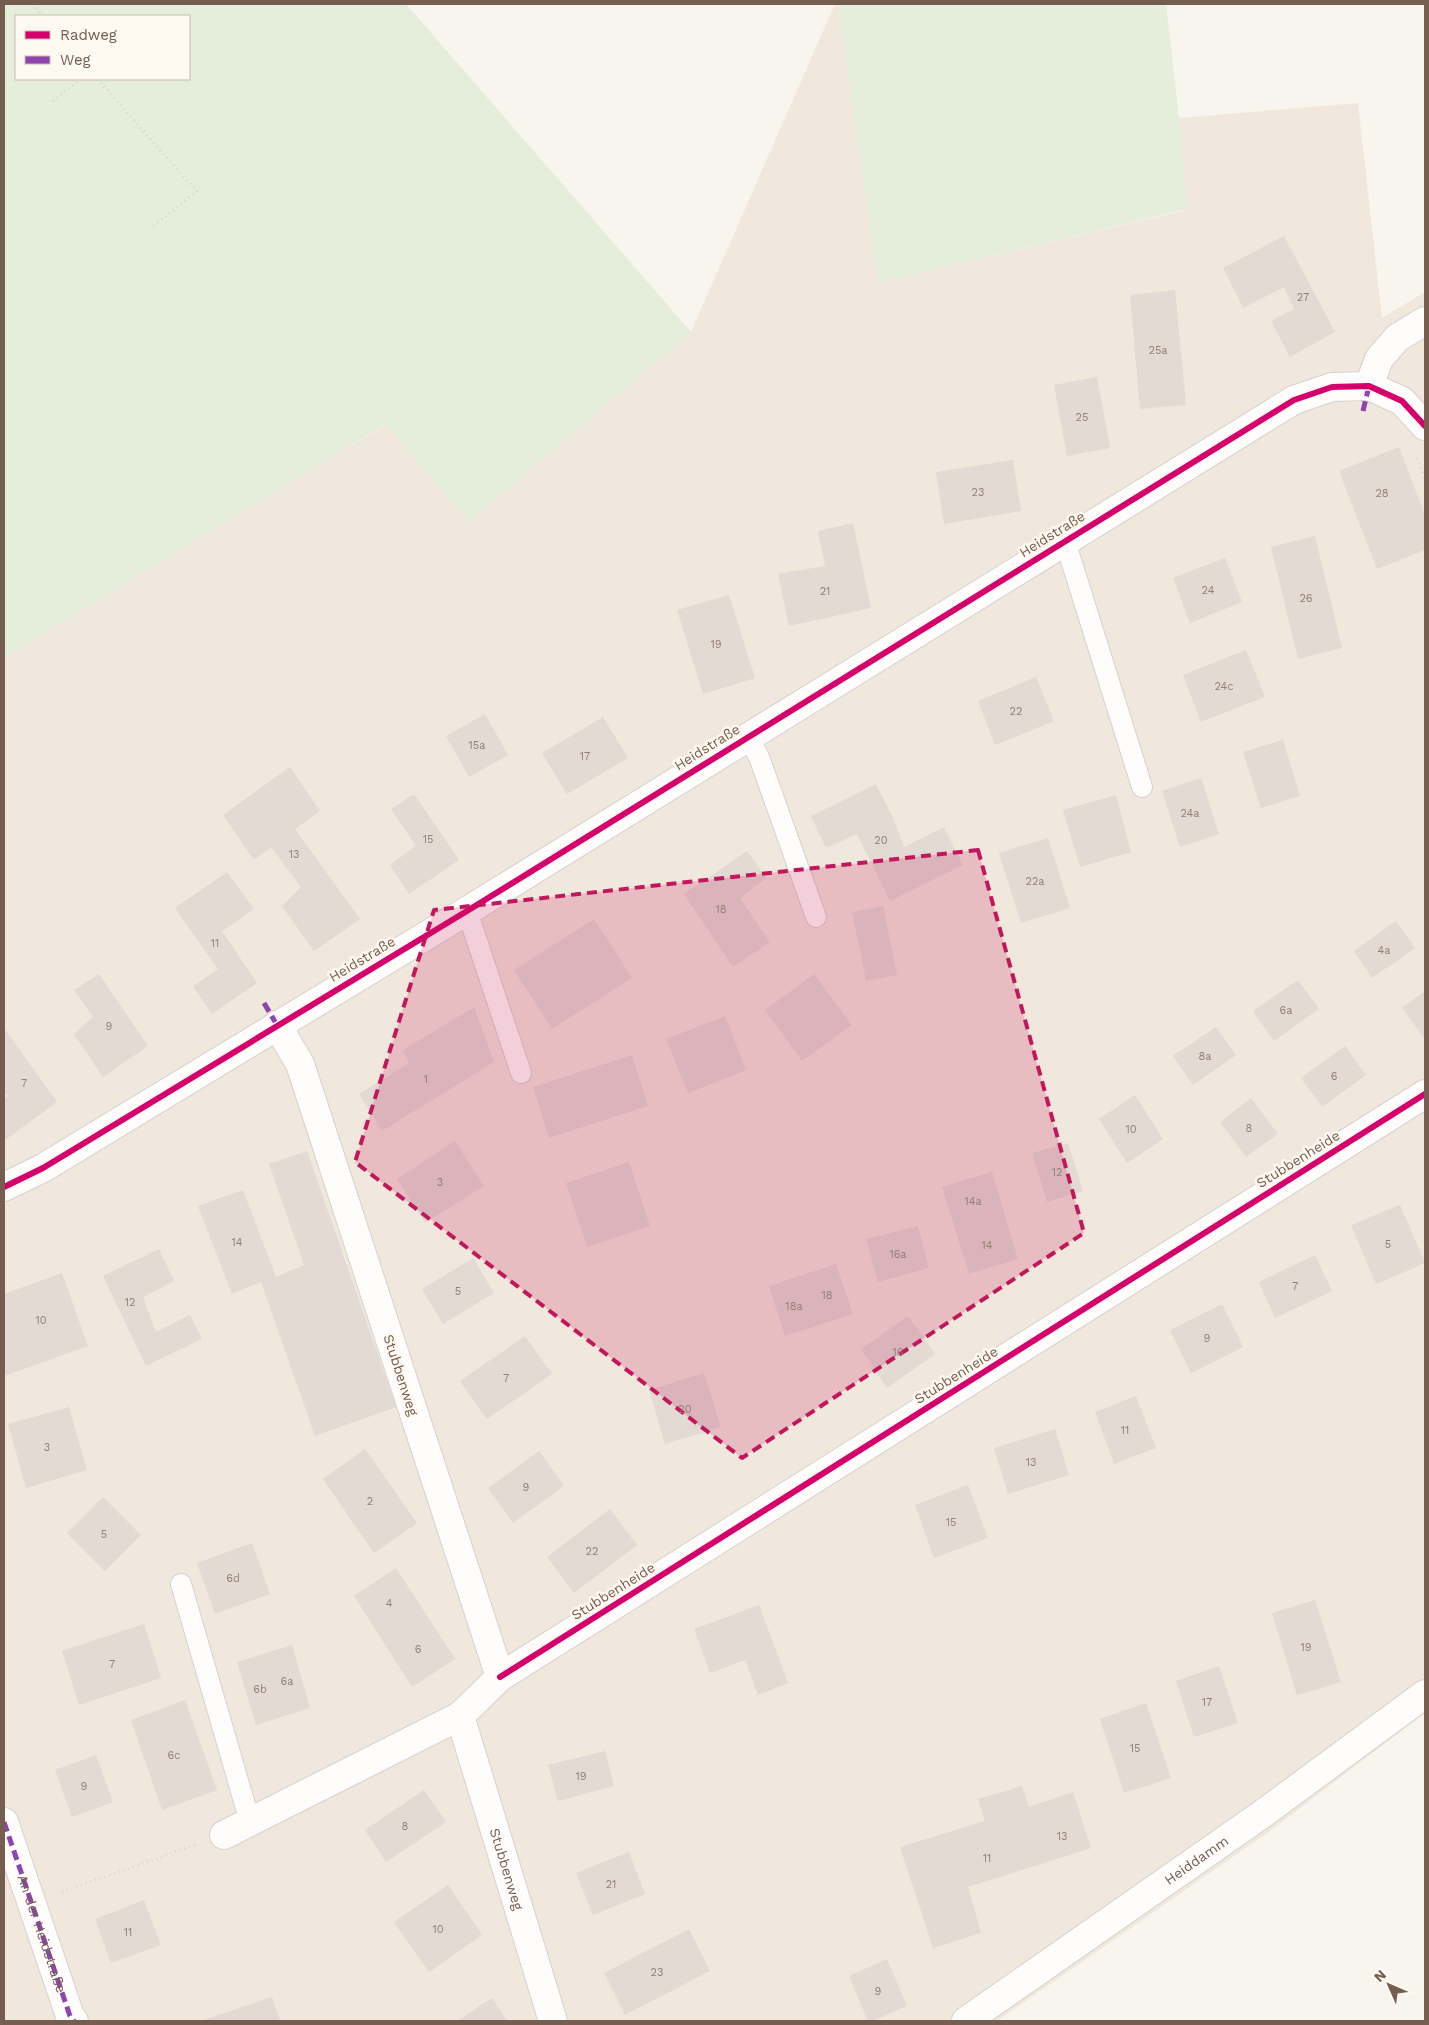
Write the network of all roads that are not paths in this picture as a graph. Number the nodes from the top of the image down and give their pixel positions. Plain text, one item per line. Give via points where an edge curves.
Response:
1 (1425, 321) edge
2 (1370, 386) junction
3 (1425, 426) edge
4 (1065, 541) junction
5 (747, 736) junction
6 (1142, 787) dead end
7 (467, 910) junction
8 (816, 916) dead end
9 (277, 1025) junction
10 (521, 1073) dead end
11 (1425, 1094) edge
12 (4, 1187) edge
13 (181, 1584) dead end
14 (500, 1677) junction
15 (1425, 1694) edge
16 (460, 1716) junction
17 (4, 1822) edge
18 (250, 1822) junction
19 (224, 1835) road end
20 (68, 2020) edge
21 (553, 2021) edge
22 (966, 2021) edge

1 - 2 street via 1397,338 1379,359
2 - 3 street, Heidstraße via 1402,401
2 - 4 street, Heidstraße via 1332,387 1294,400
4 - 5 street, Heidstraße
4 - 6 lane
5 - 7 street, Heidstraße
5 - 8 lane via 758,757
7 - 9 street, Heidstraße
7 - 10 lane
9 - 12 street, Heidstraße via 43,1168
9 - 14 street, Stubbenweg via 300,1064
11 - 14 street, Stubbenheide
13 - 18 lane
14 - 16 street
15 - 22 street, Heiddamm via 1261,1815
16 - 18 street
16 - 21 street, Stubbenweg
17 - 20 street, An der Heidstraße
18 - 19 street

